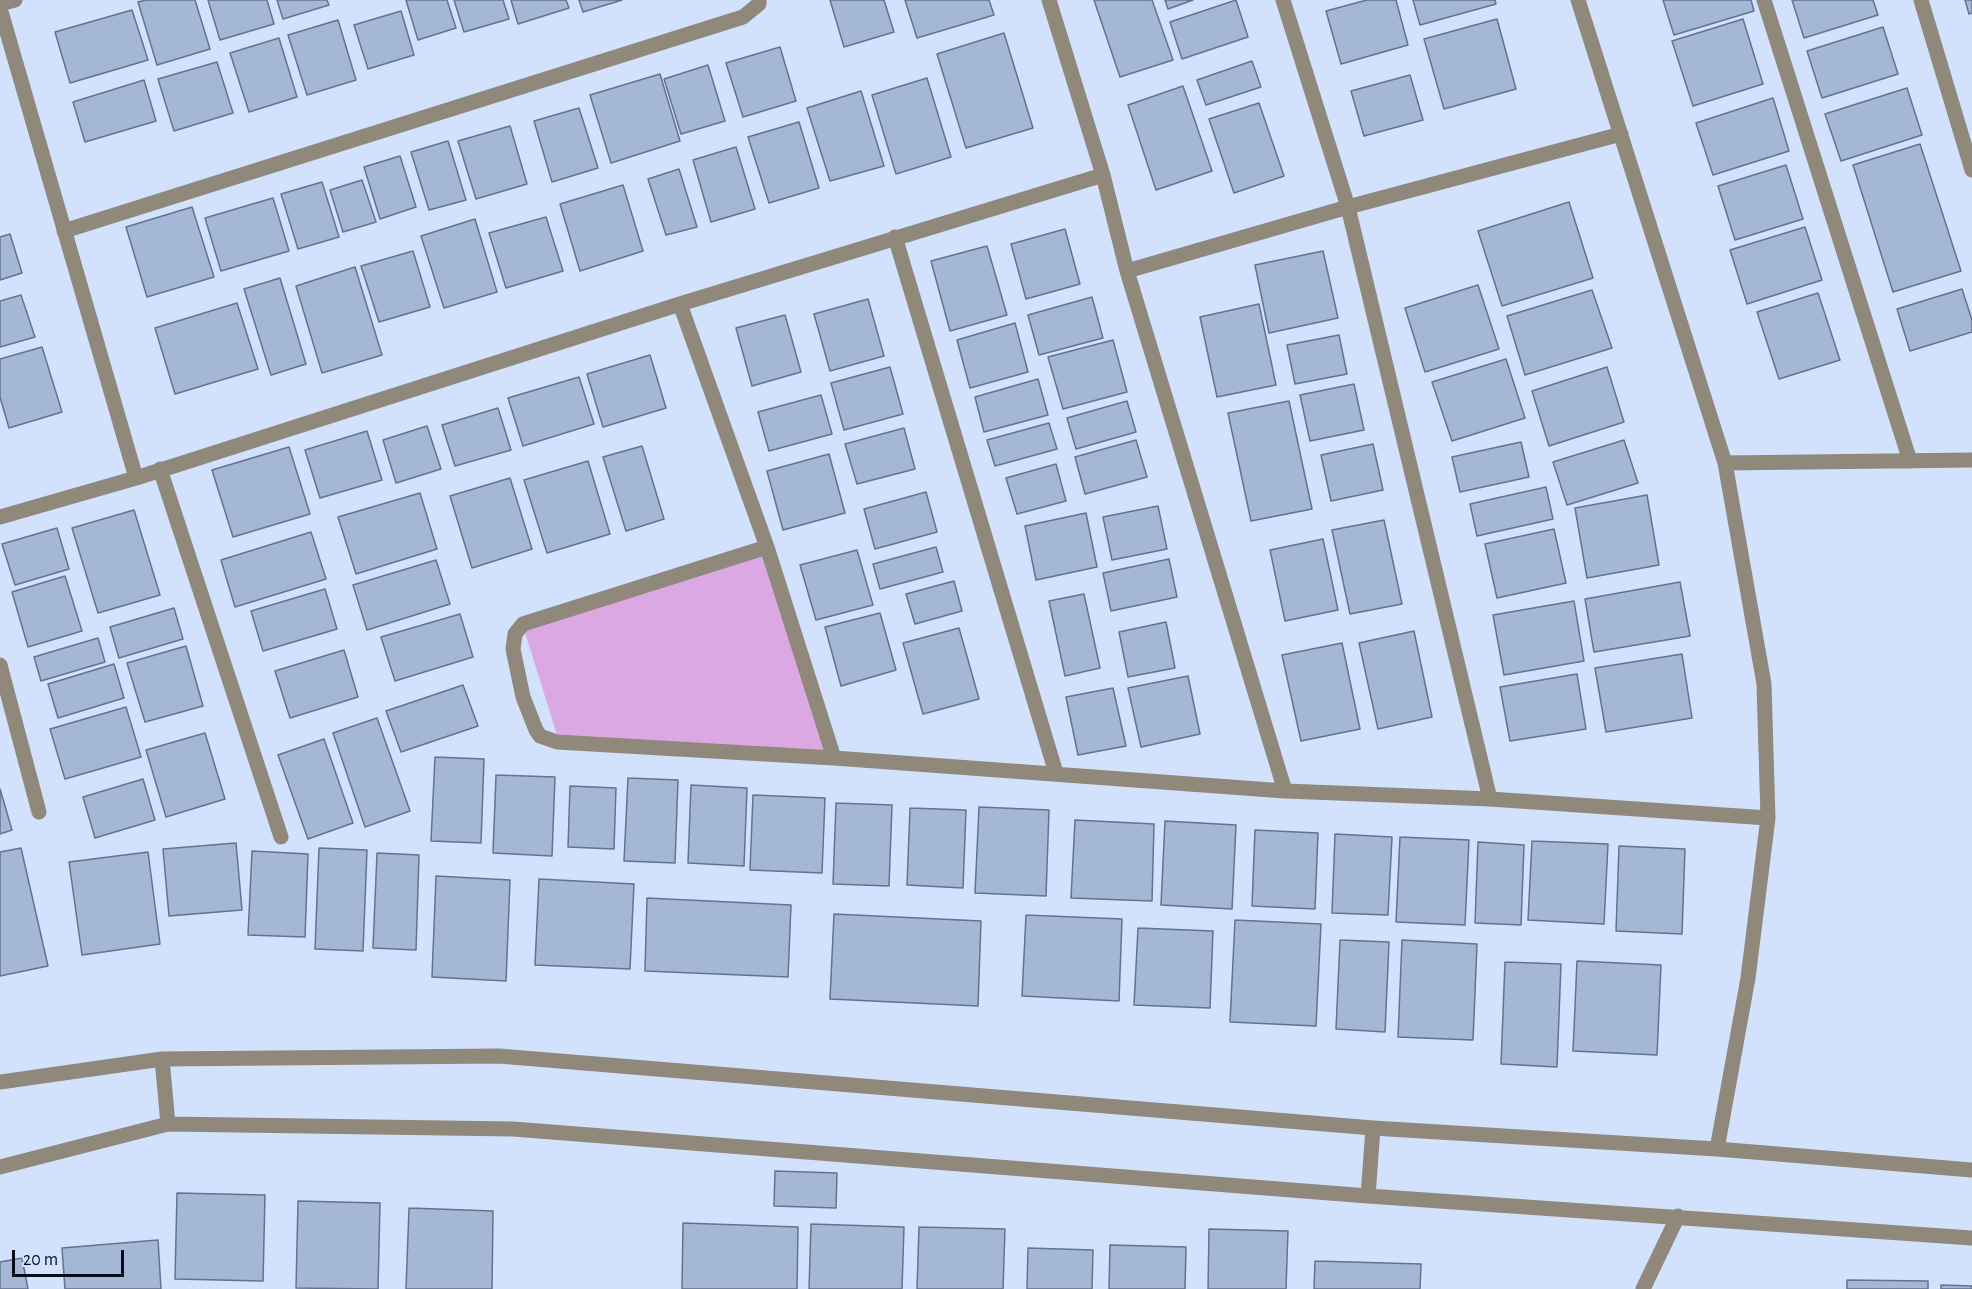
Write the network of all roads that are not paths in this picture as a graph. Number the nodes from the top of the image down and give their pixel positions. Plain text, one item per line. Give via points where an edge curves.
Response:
1 (15, 0) edge
2 (759, 0) edge
3 (1049, 0) edge
4 (1283, 0) edge
5 (1578, 0) edge
6 (1764, 0) edge
7 (1921, 0) edge
8 (0, 6) edge
9 (1621, 134) junction
10 (1972, 170) edge
11 (1103, 175) junction
12 (1348, 207) junction
13 (64, 231) junction
14 (895, 237) junction
15 (1127, 271) junction
16 (680, 304) junction
17 (1972, 460) edge
18 (1910, 461) junction
19 (1725, 463) junction
20 (160, 470) junction
21 (136, 478) junction
22 (0, 517) edge
23 (767, 547) junction
24 (0, 665) edge
25 (834, 758) junction
26 (1056, 774) junction
27 (1285, 791) junction
28 (1490, 799) junction
29 (39, 812) dead end
30 (1768, 818) junction
31 (281, 837) dead end
32 (162, 1059) junction
33 (0, 1082) edge
34 (168, 1124) junction
35 (1373, 1128) junction
36 (1717, 1149) junction
37 (0, 1167) edge
38 (1972, 1170) edge
39 (1368, 1196) junction
40 (1678, 1216) junction
41 (1972, 1238) edge
42 (1643, 1289) edge

1 - 8 street
2 - 13 street via 743,17
3 - 11 street
4 - 12 street
5 - 9 street
6 - 18 street
7 - 10 street
8 - 13 street
9 - 12 street
9 - 19 street
11 - 14 street
11 - 15 street
12 - 15 street
12 - 28 street
13 - 21 street
14 - 16 street
14 - 26 street
15 - 27 street
16 - 20 street
16 - 23 street
17 - 18 street
18 - 19 street
19 - 30 street via 1764,684
20 - 21 street
20 - 31 street
21 - 22 street
23 - 25 street
23 - 25 street via 523,624 515,634 513,649 523,697 540,736 557,742
24 - 29 street
25 - 26 street
26 - 27 street
27 - 28 street
28 - 30 street
30 - 36 street via 1748,978
32 - 33 street
32 - 34 street
32 - 35 street via 499,1056
34 - 37 street
34 - 39 street via 513,1129
35 - 36 street
35 - 39 street
36 - 38 street
39 - 40 street
40 - 41 street
40 - 42 street

